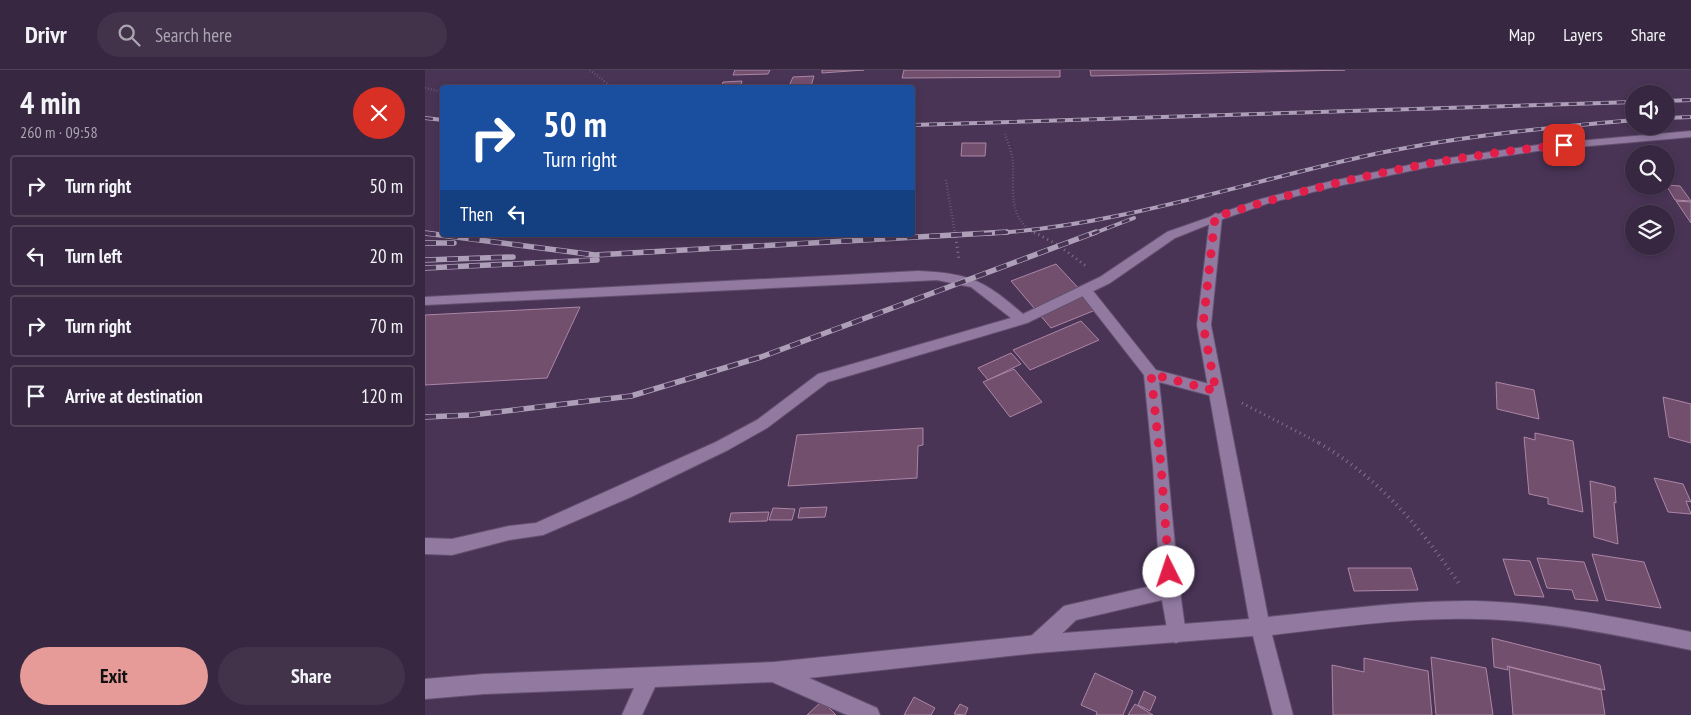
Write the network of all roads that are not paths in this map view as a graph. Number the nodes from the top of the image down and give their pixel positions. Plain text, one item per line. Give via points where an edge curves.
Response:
1 (1691, 134) edge
2 (1215, 217) junction
3 (1085, 290) junction
4 (425, 301) edge
5 (1022, 320) junction
6 (1151, 374) junction
7 (1216, 391) junction
8 (425, 546) edge
9 (1171, 590) junction
10 (1260, 627) junction
11 (1176, 634) junction
12 (1691, 641) edge
13 (1037, 644) junction
14 (774, 672) junction
15 (649, 677) junction
16 (425, 689) edge
17 (632, 715) edge
18 (870, 715) edge
19 (1283, 715) edge

1 - 2 street via 1544,147 1429,164 1322,187
2 - 3 street via 1171,235
2 - 7 street via 1203,325
3 - 5 street
3 - 6 street
4 - 5 street via 917,275 951,276 969,279 984,287
5 - 8 street via 823,378 762,424 722,446 537,530 509,532 452,547
6 - 7 street
6 - 9 street
7 - 10 street
9 - 11 street
9 - 13 street via 1071,612
10 - 11 street
10 - 12 street via 1367,615 1476,610 1567,617
10 - 19 street
11 - 13 street
13 - 14 street
14 - 15 street
14 - 18 street
15 - 16 street
15 - 17 street

